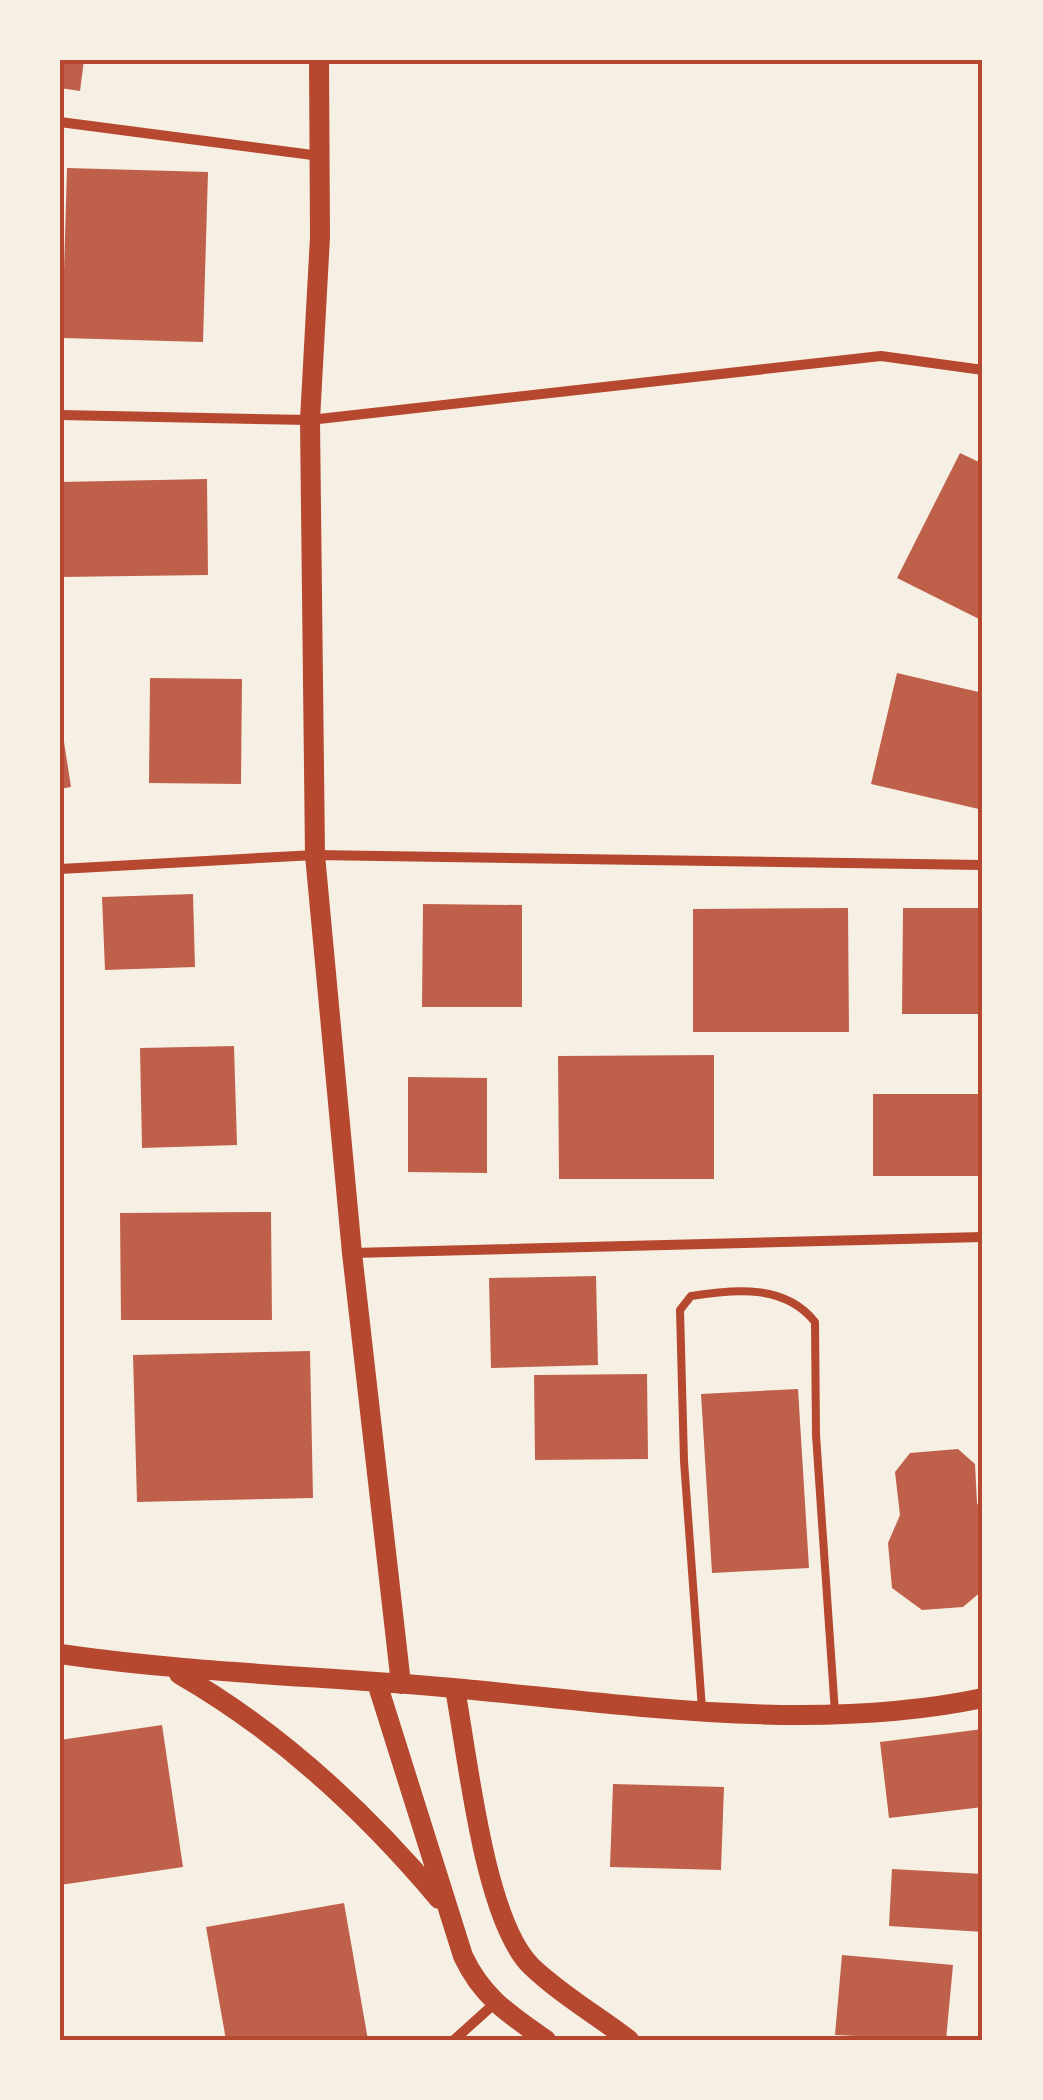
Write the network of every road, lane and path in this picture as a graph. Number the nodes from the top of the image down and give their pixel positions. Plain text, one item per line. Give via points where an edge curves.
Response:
1 (319, 60) edge
2 (60, 122) edge
3 (321, 156) junction
4 (983, 370) edge
5 (60, 415) edge
6 (310, 420) junction
7 (315, 855) junction
8 (983, 865) edge
9 (60, 869) edge
10 (983, 1238) edge
11 (352, 1253) junction
12 (60, 1654) edge
13 (174, 1670) junction
14 (377, 1683) junction
15 (401, 1684) junction
16 (455, 1688) junction
17 (983, 1698) edge
18 (702, 1709) junction
19 (834, 1713) junction
20 (446, 1908) junction
21 (494, 2004) junction
22 (454, 2040) edge
23 (546, 2040) edge
24 (630, 2040) edge

1 - 3 main road
2 - 3 street
3 - 6 main road
4 - 6 street via 881,356
5 - 6 street
6 - 7 main road
7 - 8 street
7 - 9 street
7 - 11 main road
10 - 11 street
11 - 15 main road
12 - 13 main road
13 - 14 main road
13 - 20 main road via 236,1707 378,1827
14 - 15 main road
14 - 20 main road
15 - 16 main road
16 - 18 main road
16 - 24 main road via 497,1905 511,1940 532,1966
17 - 19 main road
18 - 19 main road
18 - 19 lane via 680,1310 692,1296 732,1290 788,1297 815,1322
20 - 21 main road via 476,1985
21 - 22 street
21 - 23 main road

